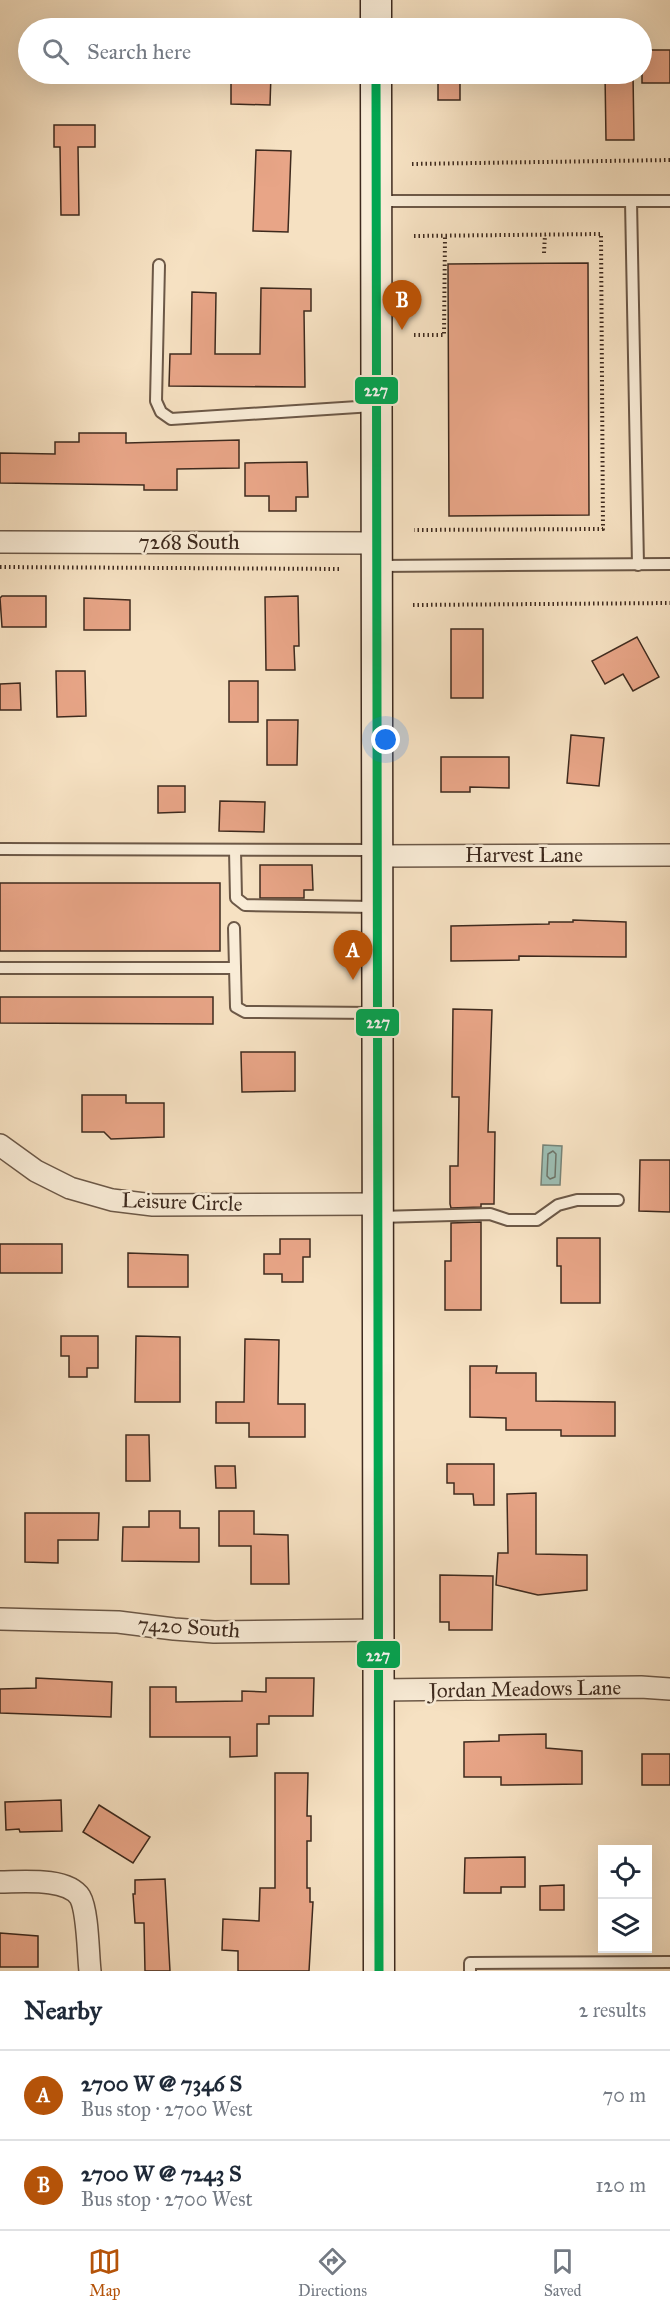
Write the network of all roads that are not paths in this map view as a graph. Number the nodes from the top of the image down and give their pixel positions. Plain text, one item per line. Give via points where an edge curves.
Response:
1 (376, 0) edge
2 (376, 18) edge
3 (376, 84) edge
4 (376, 201) junction
5 (631, 201) junction
6 (670, 201) edge
7 (159, 265) dead end
8 (377, 405) junction
9 (0, 542) edge
10 (378, 554) junction
11 (670, 564) edge
12 (639, 565) junction
13 (0, 849) edge
14 (235, 850) junction
15 (378, 853) junction
16 (670, 855) edge
17 (378, 907) junction
18 (234, 928) dead end
19 (0, 968) edge
20 (235, 968) junction
21 (378, 1013) junction
22 (0, 1145) edge
23 (618, 1200) dead end
24 (378, 1210) junction
25 (0, 1620) edge
26 (379, 1630) junction
27 (670, 1689) edge
28 (379, 1690) junction
29 (0, 1882) edge
30 (670, 1962) edge
31 (90, 1971) edge
32 (379, 1971) edge
33 (470, 1971) edge

1 - 2 main road
3 - 4 main road
4 - 5 lane
4 - 8 main road
5 - 6 lane
5 - 12 lane
7 - 8 lane via 156,401 161,412 171,419
8 - 10 main road
9 - 10 street, 7268 South
10 - 12 lane
10 - 15 main road
11 - 12 lane
13 - 14 lane
14 - 15 lane
14 - 17 lane via 236,898 244,905
15 - 16 street, Harvest Lane
15 - 17 main road
17 - 21 main road
18 - 20 lane
19 - 20 lane
20 - 21 lane via 236,1007 245,1012
21 - 24 main road
22 - 24 street, Leisure Circle via 70,1188 112,1200 153,1205
23 - 24 lane via 577,1200 558,1205 537,1220 508,1220 490,1214
24 - 26 main road
25 - 26 street, 7420 South via 118,1622 214,1632
26 - 28 main road
27 - 28 street, Jordan Meadows Lane
28 - 32 main road
29 - 31 street via 59,1884 72,1890 80,1898 85,1918
30 - 33 lane via 470,1964

